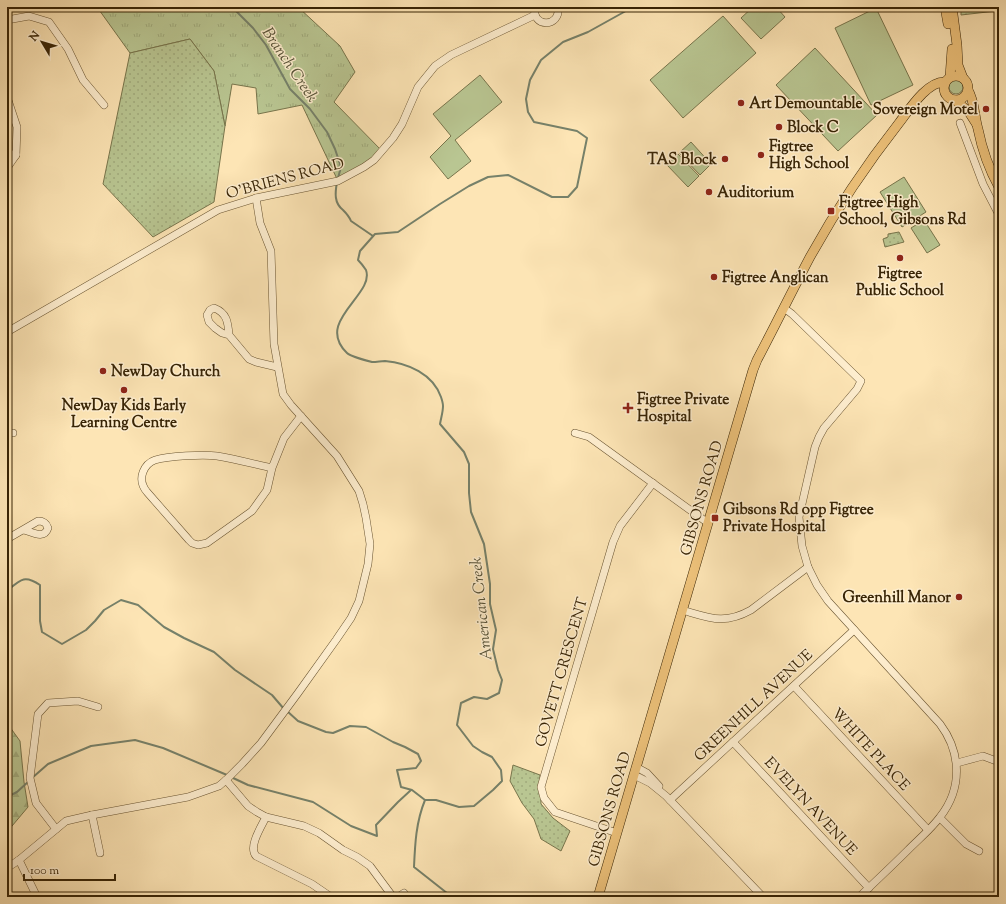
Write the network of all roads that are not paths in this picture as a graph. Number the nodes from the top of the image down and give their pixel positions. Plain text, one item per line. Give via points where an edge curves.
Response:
1 (535, 7) edge
2 (558, 7) edge
3 (945, 7) edge
4 (952, 7) edge
5 (535, 15) junction
6 (7, 20) edge
7 (963, 78) junction
8 (948, 80) junction
9 (968, 90) junction
10 (946, 94) junction
11 (921, 96) junction
12 (7, 97) edge
13 (955, 100) junction
14 (104, 105) dead end
15 (960, 123) dead end
16 (977, 125) junction
17 (7, 153) edge
18 (16, 155) junction
19 (7, 168) edge
20 (999, 188) edge
21 (256, 198) junction
22 (999, 215) edge
23 (784, 308) junction
24 (7, 332) edge
25 (229, 335) dead end
26 (277, 367) junction
27 (301, 416) junction
28 (575, 433) dead end
29 (272, 468) junction
30 (653, 483) junction
31 (708, 523) junction
32 (24, 530) dead end
33 (7, 539) edge
34 (808, 567) junction
35 (682, 610) junction
36 (854, 630) junction
37 (794, 686) junction
38 (98, 707) dead end
39 (733, 742) junction
40 (999, 762) edge
41 (957, 763) junction
42 (635, 771) junction
43 (226, 780) junction
44 (668, 798) junction
45 (92, 815) junction
46 (266, 817) junction
47 (940, 818) junction
48 (56, 829) junction
49 (928, 830) junction
50 (617, 833) junction
51 (980, 851) dead end
52 (100, 853) dead end
53 (19, 860) junction
54 (7, 868) edge
55 (869, 888) junction
56 (37, 897) edge
57 (331, 897) edge
58 (393, 897) edge
59 (598, 897) edge
60 (763, 897) edge
61 (859, 897) edge

1 - 5 street
2 - 5 street via 558,15 552,21 544,23
3 - 8 main road via 951,43
4 - 7 main road via 958,65
5 - 21 street, O'BRIENS ROAD via 451,55 435,66 418,87 393,138 374,160 364,167 338,181
6 - 14 street via 29,16 49,22 68,49 83,80
7 - 8 main road via 959,76
7 - 9 main road
8 - 10 main road via 944,88
8 - 11 main road, GIBSONS ROAD via 933,85
9 - 13 main road via 962,98
9 - 16 main road
10 - 11 main road via 933,92
10 - 13 main road
11 - 23 main road, GIBSONS ROAD via 876,154 847,197 811,256
12 - 18 street via 17,127
13 - 16 main road
15 - 22 street via 983,184
16 - 20 main road via 987,162
17 - 18 street
18 - 19 street
21 - 24 street, O'BRIENS ROAD via 218,210
21 - 26 street via 260,223 271,251
23 - 31 main road, GIBSONS ROAD via 753,370
23 - 34 street via 861,381 824,428 815,447 799,517 802,546
25 - 26 street via 249,359
26 - 27 street via 283,394
27 - 29 street via 284,438
27 - 43 street via 337,456 359,491 370,544 365,578 351,618 261,743
28 - 30 street via 589,437
29 - 29 street via 267,490 252,511 203,545 189,540 146,492 141,480 144,468 149,463 174,457 215,456
30 - 31 street
30 - 50 street, GOVETT CRESCENT via 620,526 613,542 541,787 544,798 555,812
31 - 35 main road, GIBSONS ROAD
32 - 33 street
34 - 35 street via 741,615 721,620
34 - 36 street via 817,586
35 - 42 main road, GIBSONS ROAD
36 - 37 street, GREENHILL AVENUE
36 - 41 street via 940,724 952,743
37 - 39 street, GREENHILL AVENUE
37 - 49 street, WHITE PLACE
38 - 48 street via 78,701 48,703 38,714 30,778 36,803
39 - 44 street, GREENHILL AVENUE
39 - 55 street, EVELYN AVENUE
40 - 41 street via 983,756
41 - 47 street via 955,789
42 - 44 street via 647,773
42 - 50 main road, GIBSONS ROAD
43 - 45 street via 219,786 188,797
43 - 46 street via 248,806
44 - 60 street
45 - 48 street via 66,821
45 - 52 street
46 - 57 street via 252,846 252,852
46 - 58 street via 304,826 319,833 370,866
47 - 49 street
47 - 51 street via 966,844
48 - 53 street
49 - 55 street
50 - 59 main road, GIBSONS ROAD
53 - 54 street
53 - 56 street
55 - 61 street

